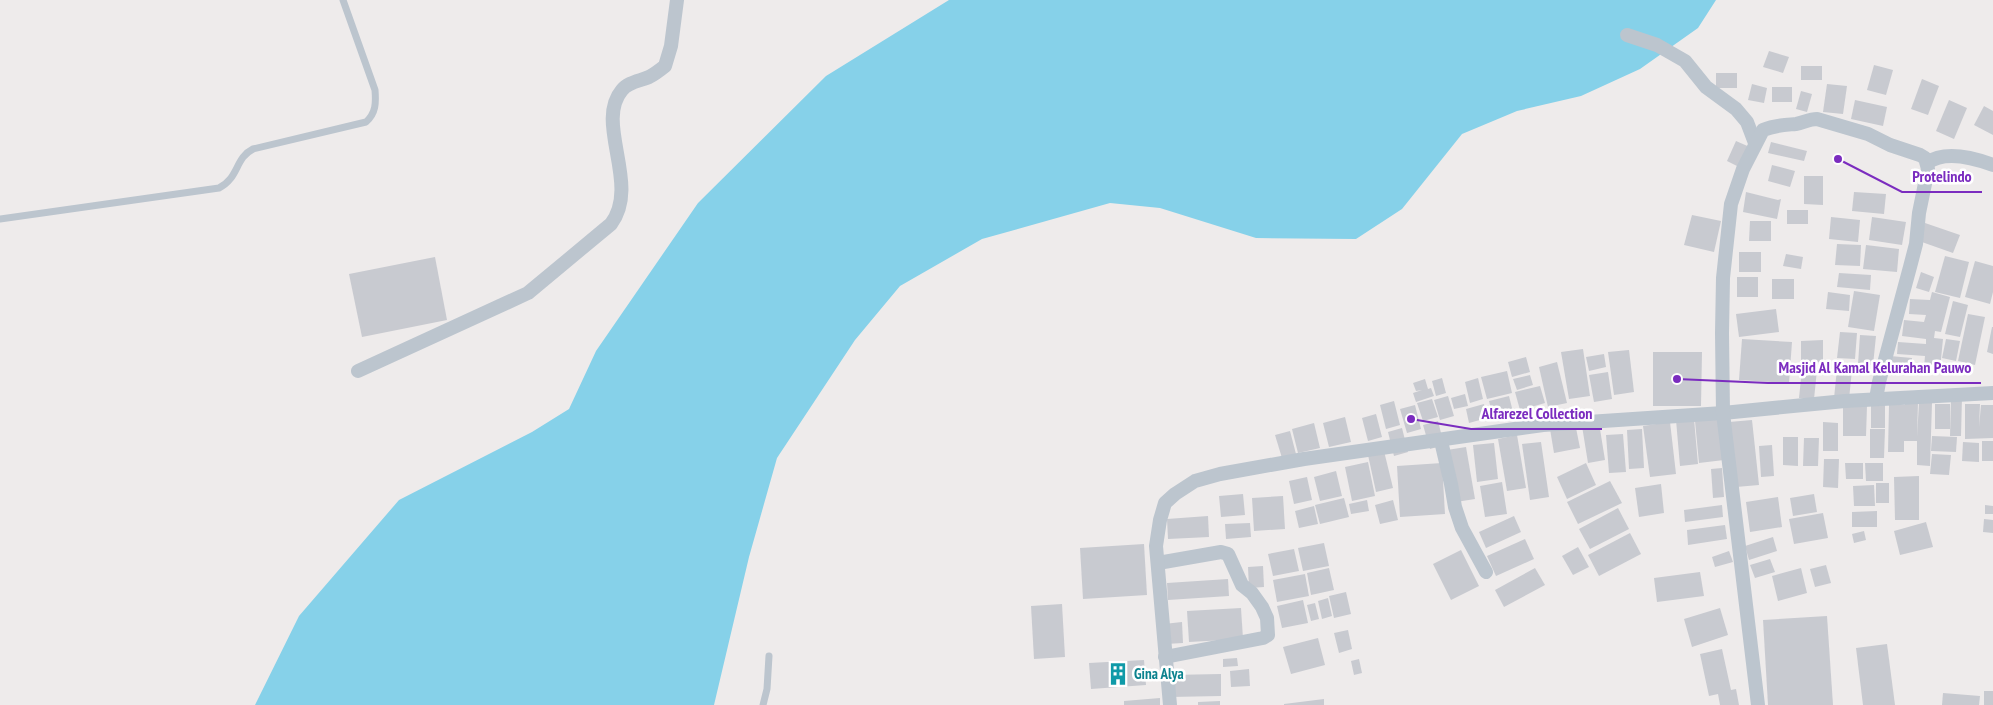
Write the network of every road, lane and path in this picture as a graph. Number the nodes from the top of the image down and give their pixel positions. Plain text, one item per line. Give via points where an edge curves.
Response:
1 (343, 0) edge
2 (677, 0) edge
3 (1627, 35) dead end
4 (1755, 143) junction
5 (1927, 163) junction
6 (1993, 165) edge
7 (0, 219) edge
8 (358, 372) dead end
9 (1993, 393) edge
10 (1876, 399) junction
11 (1723, 413) junction
12 (1441, 441) junction
13 (1158, 563) junction
14 (1486, 572) dead end
15 (769, 656) dead end
16 (1165, 657) junction
17 (763, 705) edge
18 (1170, 705) edge
19 (1758, 705) edge

1 - 7 lane via 375,90 373,116 366,122 253,149 246,153 228,183 219,188
2 - 8 street via 672,46 665,66 623,88 612,107 622,202 619,214 611,224 528,293
3 - 4 street via 1657,44 1685,61 1706,87 1736,109 1747,122
4 - 5 street via 1763,130 1774,125 1817,119 1868,134 1920,155
4 - 11 street via 1731,204 1725,248
5 - 6 street via 1944,156
5 - 10 street via 1914,252
9 - 10 street
10 - 11 street
11 - 12 street via 1543,425
11 - 19 street
12 - 13 street via 1304,459 1195,481 1165,503 1156,546
12 - 14 street via 1462,528
13 - 16 street
13 - 16 street via 1221,552 1228,554 1242,585 1252,593 1267,618 1268,635 1263,638
15 - 17 lane
16 - 18 street

